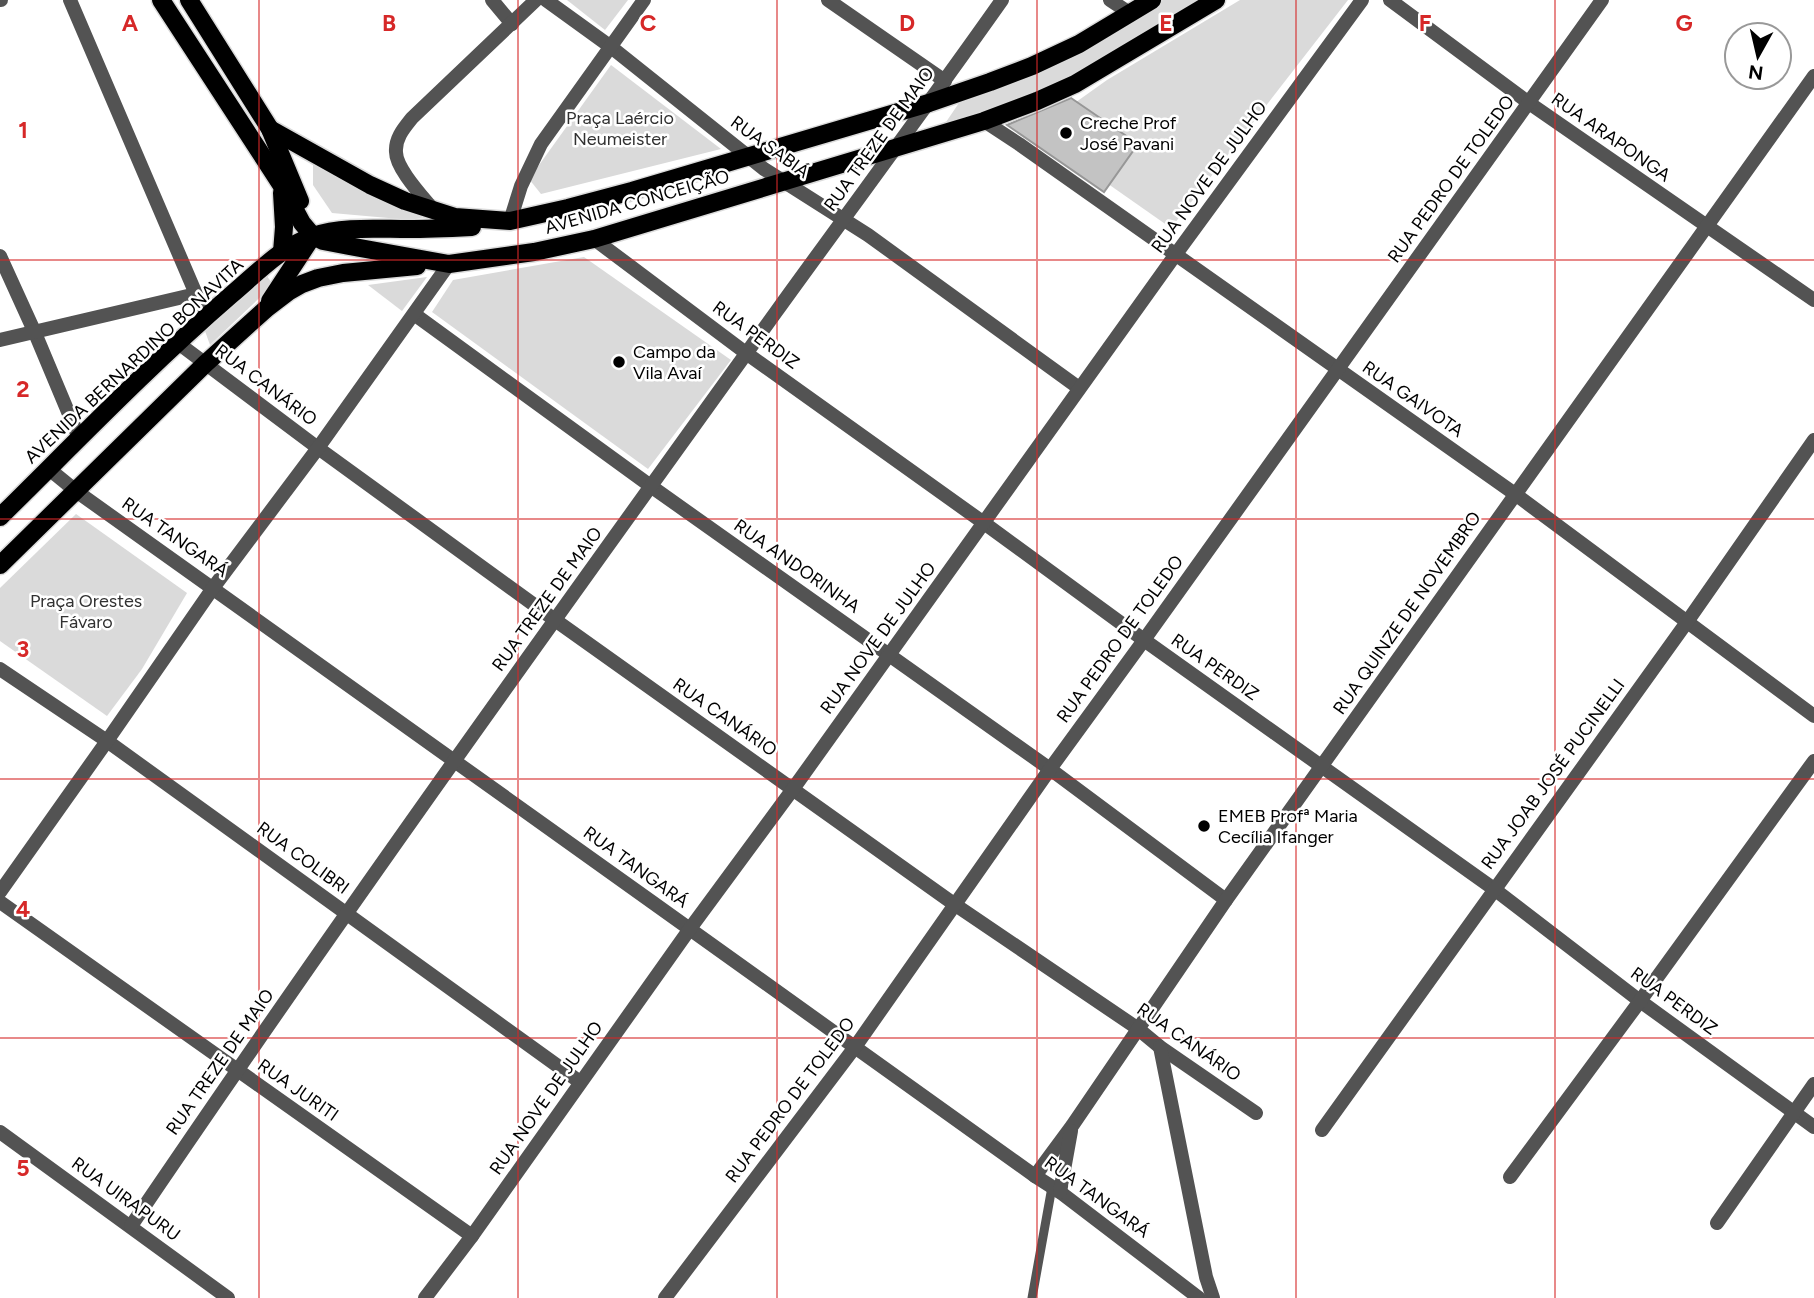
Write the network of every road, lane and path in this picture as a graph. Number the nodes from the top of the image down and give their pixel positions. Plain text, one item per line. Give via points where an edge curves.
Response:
1 (70, 0) edge
2 (161, 0) edge
3 (189, 0) edge
4 (492, 0) edge
5 (536, 0) edge
6 (546, 0) edge
7 (644, 0) edge
8 (828, 0) edge
9 (1002, 0) edge
10 (1110, 0) edge
11 (1152, 0) edge
12 (1216, 0) edge
13 (1362, 0) edge
14 (1390, 0) edge
15 (1602, 0) edge
16 (1130, 14) junction
17 (512, 24) junction
18 (611, 47) junction
19 (1814, 76) edge
20 (945, 81) junction
21 (929, 103) junction
22 (1529, 103) junction
23 (984, 121) junction
24 (270, 129) junction
25 (898, 146) junction
26 (747, 156) junction
27 (782, 182) junction
28 (282, 186) junction
29 (435, 212) junction
30 (844, 219) junction
31 (510, 221) junction
32 (1707, 226) junction
33 (313, 236) junction
34 (594, 239) junction
35 (282, 253) junction
36 (1176, 254) junction
37 (0, 256) edge
38 (449, 264) junction
39 (196, 294) junction
40 (1814, 300) edge
41 (267, 308) junction
42 (414, 314) junction
43 (208, 315) junction
44 (35, 333) junction
45 (0, 340) edge
46 (178, 343) junction
47 (746, 353) junction
48 (205, 364) junction
49 (1337, 369) junction
50 (1079, 388) junction
51 (79, 438) junction
52 (1814, 440) edge
53 (318, 448) junction
54 (49, 469) junction
55 (652, 487) junction
56 (76, 491) junction
57 (1515, 494) junction
58 (0, 517) edge
59 (984, 523) junction
60 (0, 565) edge
61 (213, 588) junction
62 (555, 620) junction
63 (1687, 622) junction
64 (1144, 640) junction
65 (889, 655) junction
66 (0, 669) edge
67 (1814, 716) edge
68 (107, 741) junction
69 (455, 759) junction
70 (1814, 761) edge
71 (1322, 766) junction
72 (1050, 769) junction
73 (793, 789) junction
74 (1494, 888) junction
75 (0, 892) edge
76 (1226, 900) junction
77 (0, 902) edge
78 (954, 904) junction
79 (348, 914) junction
80 (689, 930) junction
81 (1640, 1001) junction
82 (1138, 1028) junction
83 (855, 1047) junction
84 (1160, 1047) junction
85 (237, 1070) junction
86 (580, 1082) junction
87 (1814, 1084) edge
88 (1794, 1112) junction
89 (1256, 1113) dead end
90 (1072, 1126) junction
91 (1814, 1127) edge
92 (1322, 1130) dead end
93 (0, 1132) edge
94 (1035, 1176) junction
95 (1510, 1177) dead end
96 (1056, 1190) junction
97 (1717, 1223) dead end
98 (131, 1226) junction
99 (472, 1236) junction
100 (228, 1298) edge
101 (425, 1298) edge
102 (665, 1298) edge
103 (1032, 1298) edge
104 (1199, 1298) edge
105 (1213, 1298) edge

1 - 39 street
2 - 28 main road
3 - 24 main road, AVENIDA CONCEIÇÃO
4 - 17 street
5 - 17 street
6 - 18 street, RUA SABIÁ
7 - 18 street
8 - 20 street
9 - 20 street, RUA TREZE DE MAIO
10 - 16 street
11 - 16 main road, AVENIDA CONCEIÇÃO
12 - 23 main road, AVENIDA CONCEIÇÃO via 1075,84
13 - 36 street, RUA NOVE DE JULHO
14 - 22 street, RUA ARAPONGA
15 - 22 street, RUA PEDRO DE TOLEDO
16 - 21 main road, AVENIDA CONCEIÇÃO via 1032,66
17 - 29 street via 412,118 399,136 397,157
18 - 26 street, RUA SABIÁ
18 - 31 street via 541,145
19 - 32 street, RUA QUINZE DE NOVEMBRO
20 - 21 street, RUA TREZE DE MAIO
21 - 25 street, RUA TREZE DE MAIO
21 - 26 main road, AVENIDA CONCEIÇÃO
22 - 32 street, RUA ARAPONGA
22 - 49 street, RUA PEDRO DE TOLEDO
23 - 25 main road, AVENIDA CONCEIÇÃO
23 - 36 street, RUA GAIVOTA
24 - 29 main road, AVENIDA CONCEIÇÃO via 370,185
24 - 33 main road
25 - 27 main road, AVENIDA CONCEIÇÃO
25 - 30 street, RUA TREZE DE MAIO
26 - 27 street, RUA SABIÁ
26 - 31 main road, AVENIDA CONCEIÇÃO
27 - 30 street, RUA SABIÁ
27 - 34 main road, AVENIDA CONCEIÇÃO
28 - 33 main road
28 - 35 main road
29 - 31 main road, AVENIDA CONCEIÇÃO
30 - 47 street, RUA TREZE DE MAIO
30 - 50 street, RUA SABIÁ
31 - 33 main road, AVENIDA BERNARDINO BONAVITA via 439,229 358,229
32 - 40 street, RUA ARAPONGA
32 - 57 street, RUA QUINZE DE NOVEMBRO
33 - 35 main road, AVENIDA BERNARDINO BONAVITA
33 - 38 main road, AVENIDA CONCEIÇÃO
33 - 41 main road
34 - 38 main road, AVENIDA CONCEIÇÃO
34 - 47 street, RUA PERDIZ
35 - 43 main road, AVENIDA BERNARDINO BONAVITA
36 - 49 street, RUA GAIVOTA
36 - 50 street, RUA NOVE DE JULHO
37 - 44 street
38 - 41 main road via 387,267 318,278
38 - 42 street
39 - 43 street
39 - 44 street
41 - 48 main road
42 - 53 street
42 - 55 street, RUA ANDORINHA
43 - 46 main road, AVENIDA BERNARDINO BONAVITA
44 - 45 street
44 - 51 street
46 - 48 street, RUA CANÁRIO
46 - 51 main road, AVENIDA BERNARDINO BONAVITA
47 - 55 street, RUA TREZE DE MAIO
47 - 59 street, RUA PERDIZ
48 - 53 street, RUA CANÁRIO
48 - 56 main road
49 - 57 street, RUA GAIVOTA
49 - 64 street, RUA PEDRO DE TOLEDO
50 - 59 street, RUA NOVE DE JULHO
51 - 54 main road, AVENIDA BERNARDINO BONAVITA
52 - 63 street, RUA JOAB JOSÉ PUCINELLI
53 - 61 street
53 - 62 street, RUA CANÁRIO
54 - 56 street, RUA TANGARÁ
54 - 58 main road, AVENIDA BERNARDINO BONAVITA
55 - 62 street, RUA TREZE DE MAIO
55 - 65 street, RUA ANDORINHA
56 - 60 main road
56 - 61 street, RUA TANGARÁ
57 - 63 street, RUA GAIVOTA
57 - 71 street, RUA QUINZE DE NOVEMBRO
59 - 64 street, RUA PERDIZ
59 - 65 street, RUA NOVE DE JULHO
61 - 68 street
61 - 69 street, RUA TANGARÁ
62 - 69 street, RUA TREZE DE MAIO
62 - 73 street, RUA CANÁRIO
63 - 67 street, RUA GAIVOTA
63 - 74 street, RUA JOAB JOSÉ PUCINELLI
64 - 71 street, RUA PERDIZ
64 - 72 street, RUA PEDRO DE TOLEDO
65 - 72 street, RUA ANDORINHA
65 - 73 street, RUA NOVE DE JULHO
66 - 68 street, RUA COLIBRI
68 - 75 street
68 - 79 street, RUA COLIBRI
69 - 79 street, RUA TREZE DE MAIO
69 - 80 street, RUA TANGARÁ
70 - 81 street
71 - 74 street, RUA PERDIZ
71 - 76 street, RUA QUINZE DE NOVEMBRO
72 - 76 street, RUA ANDORINHA
72 - 78 street, RUA PEDRO DE TOLEDO
73 - 78 street, RUA CANÁRIO
73 - 80 street, RUA NOVE DE JULHO
74 - 81 street, RUA PERDIZ
74 - 92 street, RUA JOAB JOSÉ PUCINELLI
76 - 82 street, RUA QUINZE DE NOVEMBRO
77 - 85 street, RUA JURITI
78 - 82 street, RUA CANÁRIO
78 - 83 street, RUA PEDRO DE TOLEDO
79 - 85 street, RUA TREZE DE MAIO
79 - 86 street, RUA COLIBRI
80 - 83 street, RUA TANGARÁ
80 - 86 street, RUA NOVE DE JULHO
81 - 88 street, RUA PERDIZ
81 - 95 street
82 - 84 street, RUA CANÁRIO
82 - 90 street, RUA QUINZE DE NOVEMBRO
83 - 94 street, RUA TANGARÁ
83 - 102 street, RUA PEDRO DE TOLEDO
84 - 89 street, RUA CANÁRIO
84 - 105 street
85 - 98 street, RUA TREZE DE MAIO
85 - 99 street, RUA JURITI
86 - 99 street, RUA NOVE DE JULHO
87 - 88 street
88 - 91 street, RUA PERDIZ
88 - 97 street
90 - 94 street, RUA QUINZE DE NOVEMBRO
90 - 96 street
93 - 98 street, RUA UIRAPURU
94 - 96 street, RUA TANGARÁ
96 - 103 lane
96 - 104 street, RUA TANGARÁ
98 - 100 street, RUA UIRAPURU
99 - 101 street, RUA NOVE DE JULHO

